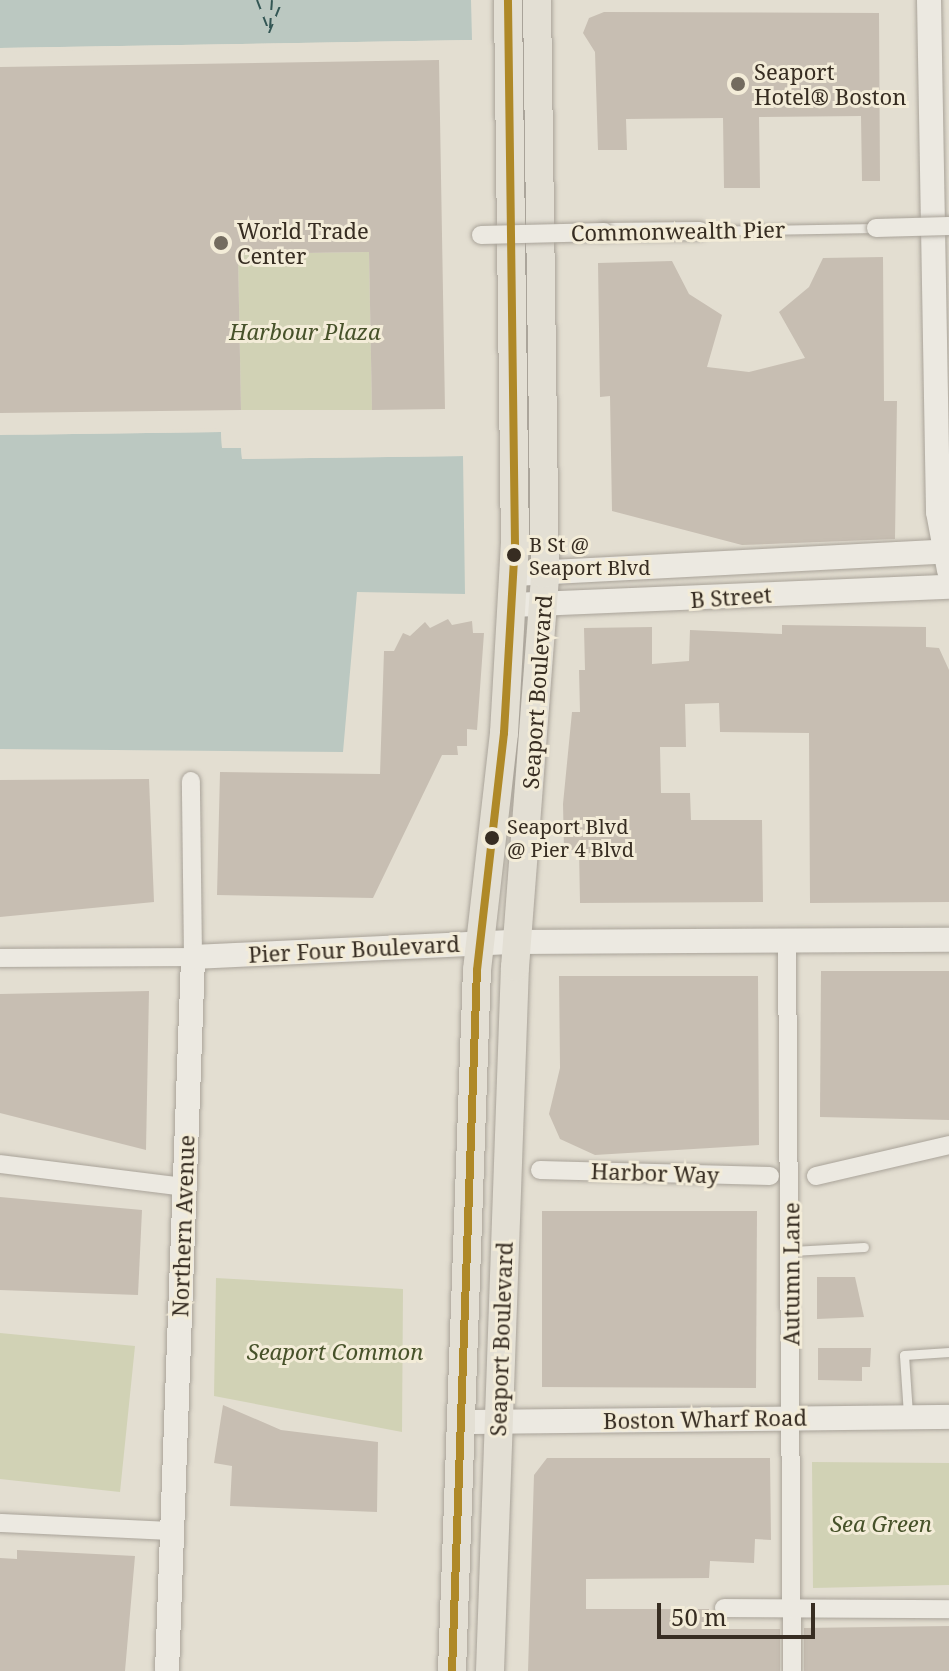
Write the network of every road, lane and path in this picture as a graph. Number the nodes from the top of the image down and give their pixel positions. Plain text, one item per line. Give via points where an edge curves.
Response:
1 (508, 0) edge
2 (537, 0) edge
3 (929, 0) edge
4 (949, 226) edge
5 (876, 228) joint
6 (700, 231) joint
7 (481, 235) dead end
8 (947, 558) edge
9 (514, 574) junction
10 (545, 574) junction
11 (949, 587) edge
12 (512, 605) junction
13 (542, 605) junction
14 (191, 781) dead end
15 (787, 940) junction
16 (949, 940) edge
17 (516, 942) junction
18 (478, 943) junction
19 (193, 957) junction
20 (0, 958) edge
21 (949, 1145) edge
22 (0, 1164) edge
23 (540, 1170) dead end
24 (770, 1176) dead end
25 (816, 1176) dead end
26 (185, 1187) junction
27 (864, 1247) dead end
28 (792, 1251) junction
29 (949, 1352) edge
30 (949, 1417) edge
31 (908, 1418) junction
32 (792, 1419) junction
33 (499, 1421) junction
34 (461, 1422) junction
35 (0, 1523) edge
36 (172, 1531) junction
37 (724, 1608) dead end
38 (791, 1609) junction
39 (949, 1609) edge
40 (167, 1671) edge
41 (452, 1671) edge
42 (490, 1671) edge
43 (792, 1671) edge

1 - 9 main road, Seaport Boulevard
2 - 10 main road, Seaport Boulevard
3 - 8 street
4 - 5 street, bridge
5 - 6 lane, Commonwealth Pier
6 - 7 street, Commonwealth Pier, bridge
8 - 10 street, B Street
9 - 10 street, B Street
9 - 12 main road, Seaport Boulevard
10 - 13 main road, Seaport Boulevard
11 - 13 street, B Street
12 - 13 street, B Street
12 - 18 main road, Seaport Boulevard
13 - 17 main road, Seaport Boulevard
14 - 19 street, Northern Avenue
15 - 16 street, Pier Four Boulevard
15 - 17 street, Pier Four Boulevard
15 - 28 street, Autumn Lane
17 - 18 street, Pier Four Boulevard
17 - 33 main road, Seaport Boulevard
18 - 19 street, Pier Four Boulevard
18 - 34 main road, Seaport Boulevard
19 - 20 street, Pier Four Boulevard
19 - 26 street, Northern Avenue
21 - 25 street
22 - 26 street
23 - 24 street, Harbor Way
26 - 36 street, Northern Avenue
27 - 28 lane
28 - 32 street, Autumn Lane
29 - 31 lane via 904,1355
30 - 31 street, Boston Wharf Road
31 - 32 street, Boston Wharf Road
32 - 33 street, Boston Wharf Road
32 - 38 street, Autumn Lane
33 - 34 street, Boston Wharf Road
33 - 42 main road, Seaport Boulevard
34 - 41 main road, Seaport Boulevard
35 - 36 street
36 - 40 street, Northern Avenue
37 - 38 street
38 - 39 street
38 - 43 street, Autumn Lane

